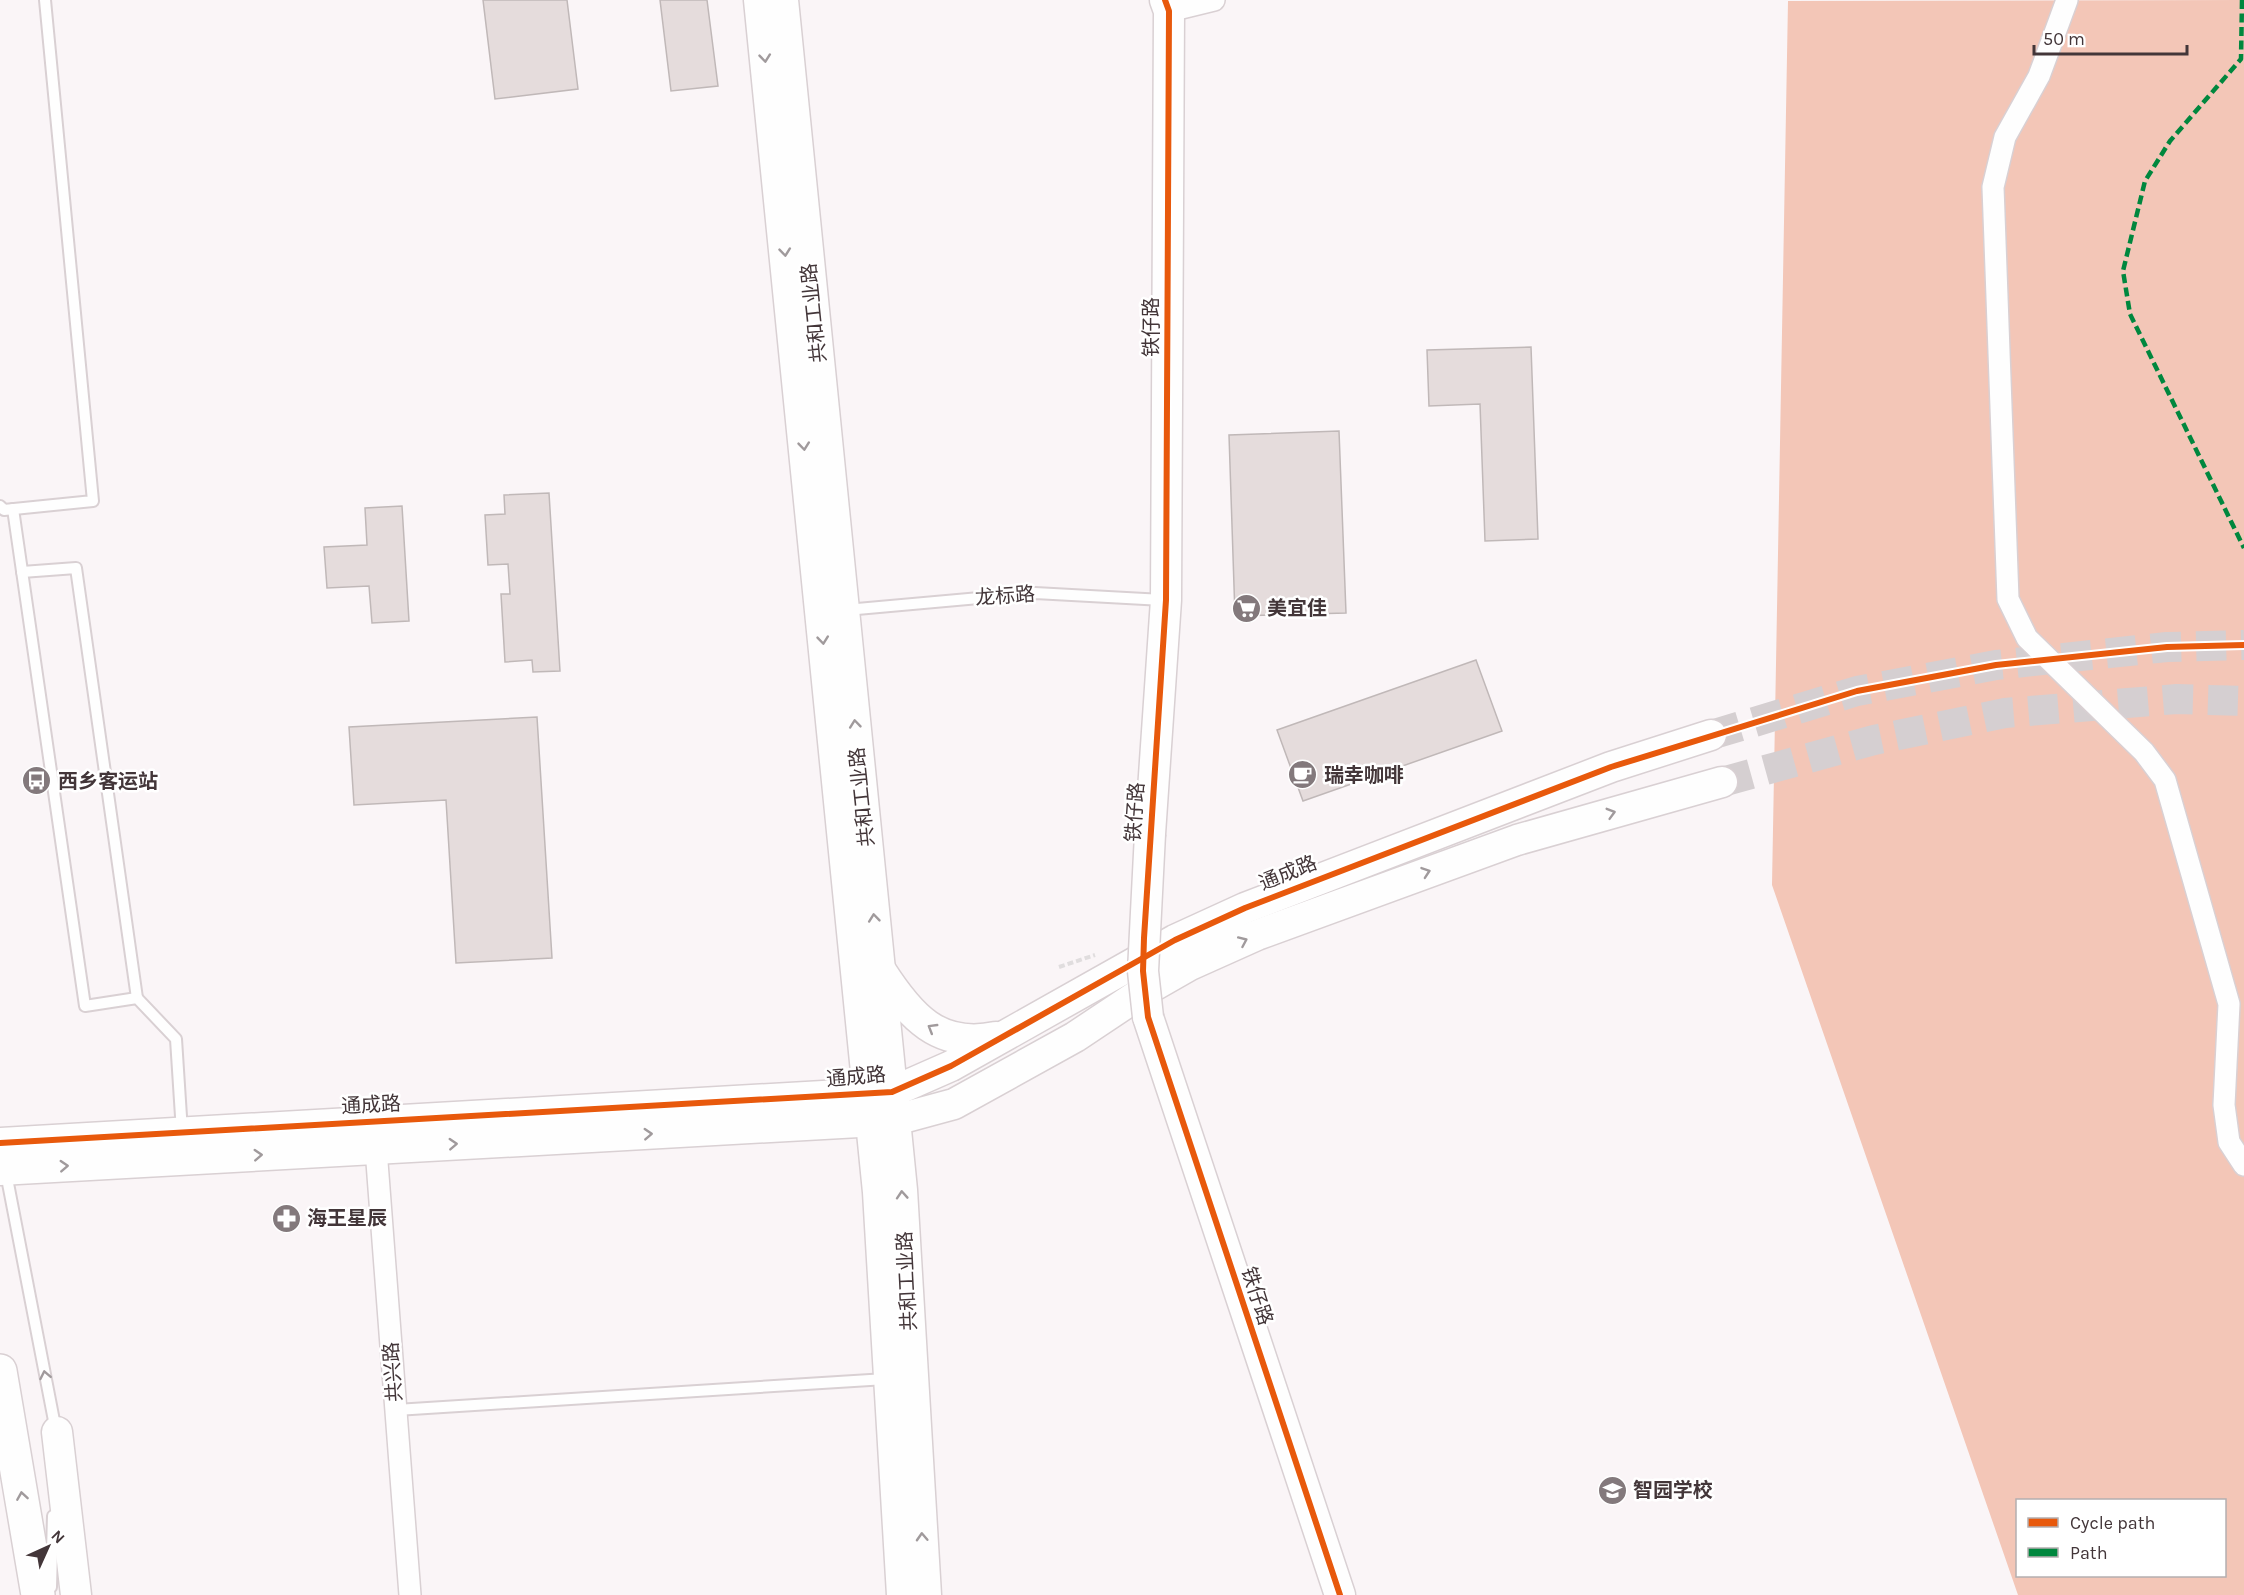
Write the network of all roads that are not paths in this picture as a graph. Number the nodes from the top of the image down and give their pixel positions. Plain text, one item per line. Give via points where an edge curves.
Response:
1 (45, 0) edge
2 (759, 0) edge
3 (783, 0) edge
4 (1214, 0) edge
5 (2067, 0) edge
6 (1167, 6) edge
7 (0, 506) edge
8 (13, 509) junction
9 (22, 572) junction
10 (1166, 600) junction
11 (844, 610) junction
12 (1711, 735) tunnel mouth
13 (1722, 782) tunnel mouth
14 (879, 968) junction
15 (137, 998) junction
16 (1008, 1034) junction
17 (882, 1107) junction
18 (182, 1132) junction
19 (376, 1149) junction
20 (2, 1156) edge
21 (2244, 1165) edge
22 (0, 1371) edge
23 (889, 1379) junction
24 (396, 1410) junction
25 (57, 1432) junction
26 (38, 1595) edge
27 (50, 1595) edge
28 (76, 1595) edge
29 (410, 1595) edge
30 (902, 1595) edge
31 (926, 1595) edge
32 (1340, 1595) edge

1 - 8 lane via 93,501
2 -> 17 street, 共和工业路
3 - 11 street, 共和工业路
4 - 6 street
5 - 21 street via 2039,76 2005,137 1993,187 2008,599 2027,638 2144,752 2165,780 2229,1005 2224,1106 2229,1142
6 - 10 street, 铁仔路
7 - 8 lane
8 - 9 lane
9 - 15 lane via 76,568
9 - 15 lane via 85,1006
10 - 11 lane, 龙标路 via 1035,593
10 - 32 street, 铁仔路, bridge via 1143,971 1148,1017
14 -> 11 street, 共和工业路
12 - 16 street, 通成路 via 1569,782 1245,908 1175,940
17 -> 13 street, 通成路 via 954,1104 1075,1037 1190,965 1257,935 1517,840
16 -> 14 street via 980,1040 954,1038 932,1030 913,1015
14 - 17 street, 共和工业路
15 - 18 lane via 176,1039
16 - 17 street, 通成路
17 - 18 street, 通成路
19 -> 17 street, 通成路
17 - 23 street, 共和工业路 via 878,1192
31 -> 17 street, 共和工业路 via 902,1190
18 - 20 street, 通成路
20 -> 19 street, 通成路
19 - 24 street, 共兴路
25 -> 20 lane
26 -> 22 main road
23 - 24 lane
23 - 30 street, 共和工业路
24 - 29 street, 共兴路
25 - 27 lane
25 - 28 street

